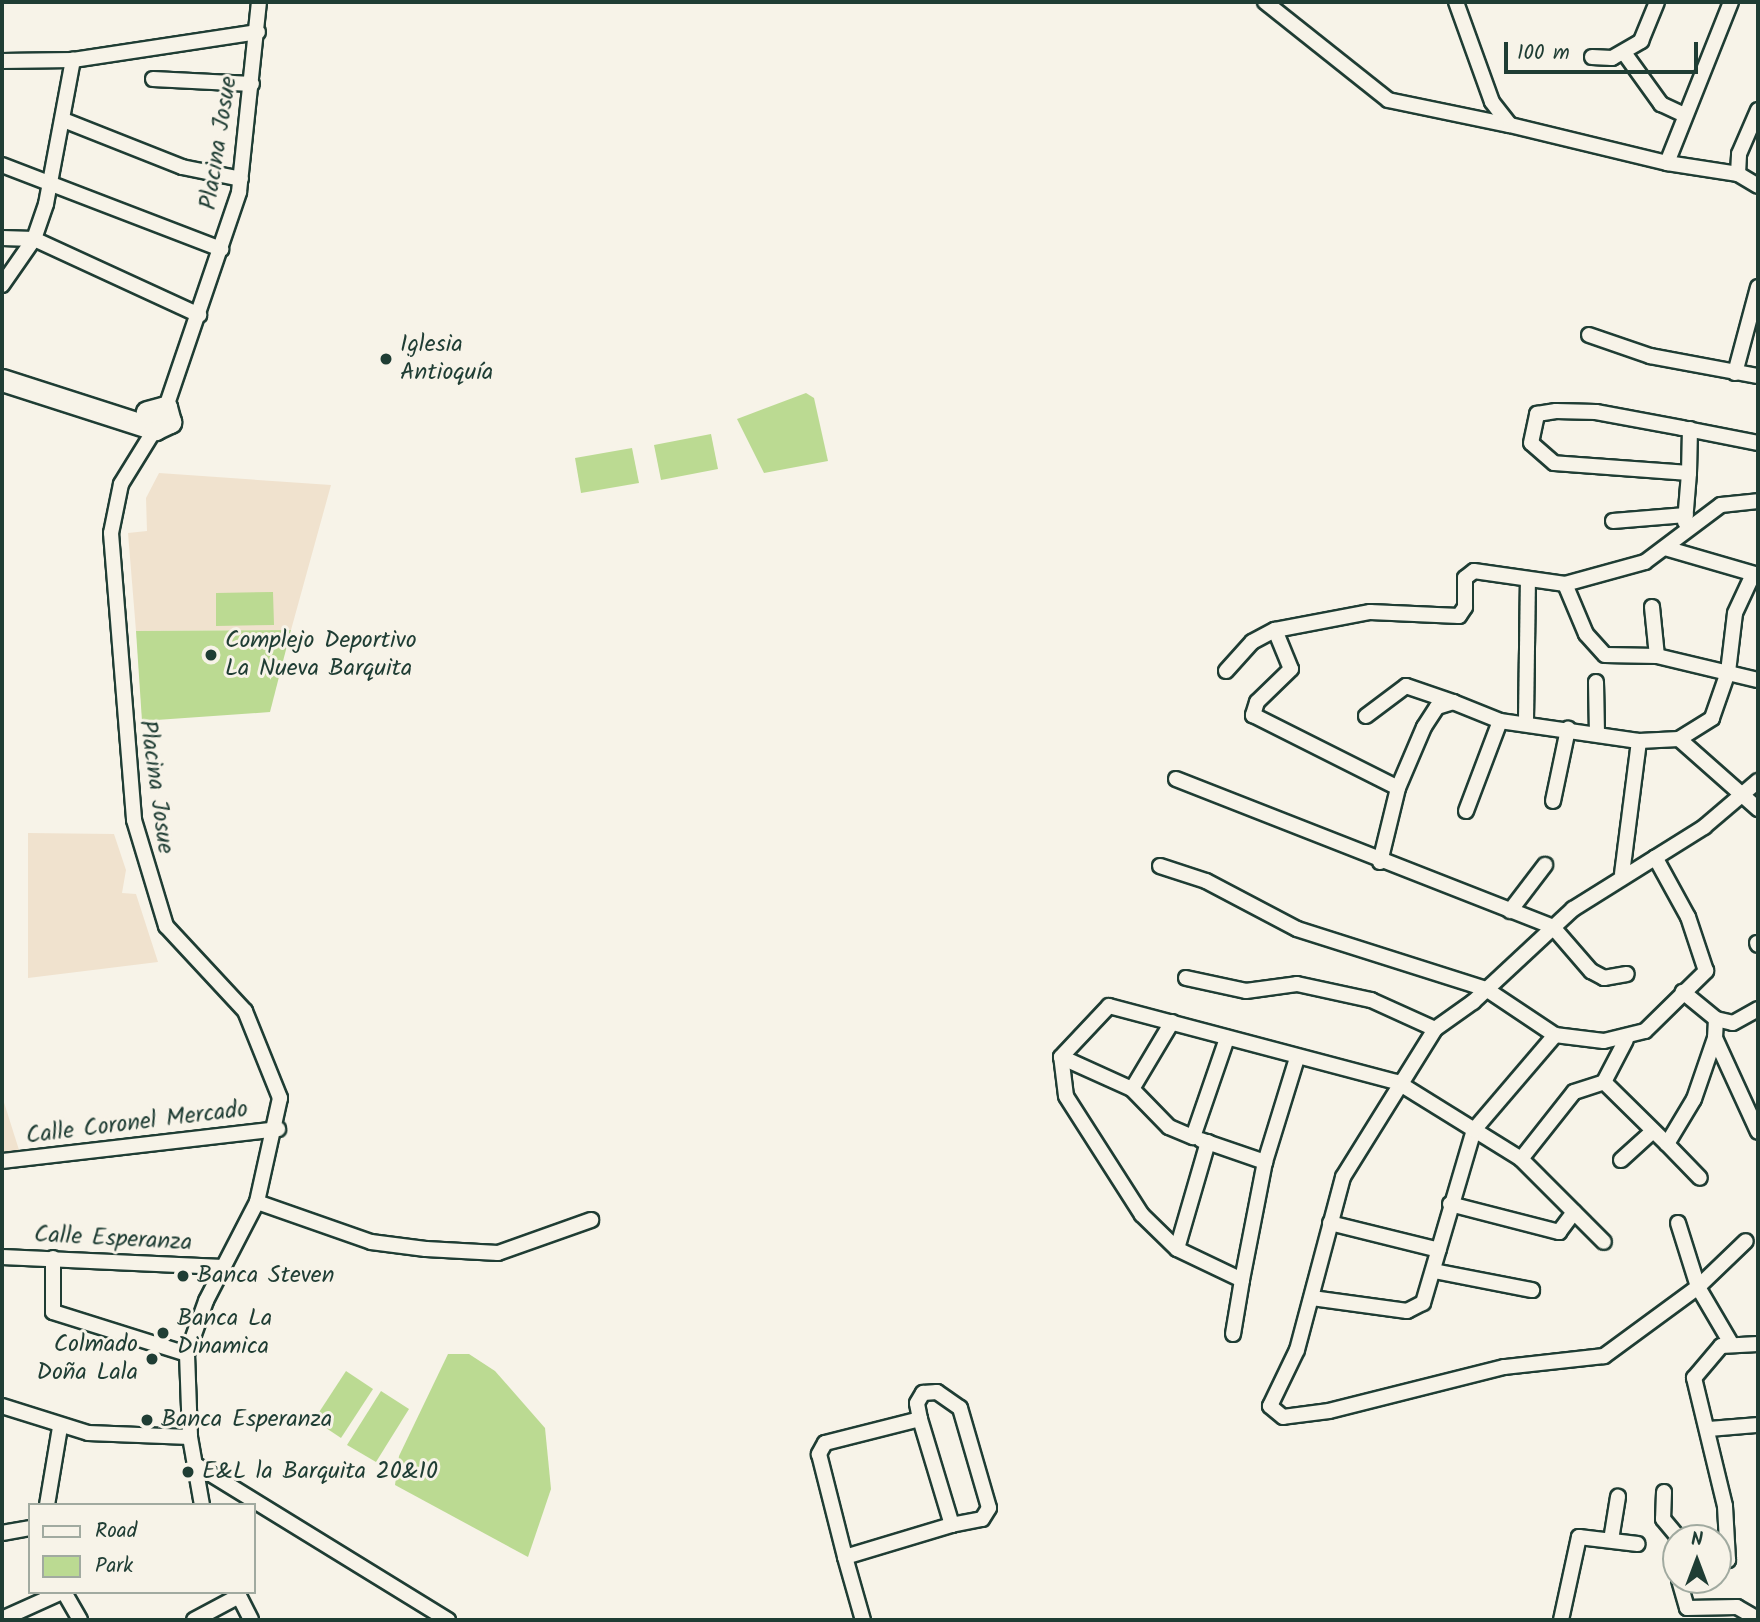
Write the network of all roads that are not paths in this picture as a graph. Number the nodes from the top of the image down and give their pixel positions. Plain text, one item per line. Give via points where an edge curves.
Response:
1 (259, 2) edge
2 (1265, 2) edge
3 (1456, 2) edge
4 (1657, 2) edge
5 (1731, 2) edge
6 (258, 32) junction
7 (1625, 54) junction
8 (1592, 57) dead end
9 (73, 60) junction
10 (2, 61) edge
11 (153, 79) dead end
12 (253, 84) junction
13 (1758, 110) edge
14 (1682, 114) junction
15 (66, 121) junction
16 (1510, 125) junction
17 (1667, 163) junction
18 (2, 165) edge
19 (1738, 174) junction
20 (241, 179) junction
21 (52, 181) junction
22 (1758, 186) edge
23 (2, 238) edge
24 (34, 239) junction
25 (221, 249) junction
26 (2, 285) edge
27 (1758, 287) edge
28 (199, 315) junction
29 (1590, 335) dead end
30 (2, 367) edge
31 (1735, 373) junction
32 (1758, 376) edge
33 (2, 380) edge
34 (154, 418) junction
35 (1690, 429) junction
36 (1758, 443) edge
37 (1689, 473) junction
38 (1758, 501) edge
39 (1613, 521) dead end
40 (1685, 521) junction
41 (1665, 548) junction
42 (1755, 576) edge
43 (1528, 580) junction
44 (1565, 584) junction
45 (1652, 607) dead end
46 (1275, 630) junction
47 (1657, 656) junction
48 (1226, 671) dead end
49 (1728, 672) junction
50 (1758, 680) edge
51 (1596, 682) dead end
52 (1453, 702) junction
53 (1366, 716) dead end
54 (1526, 720) junction
55 (1500, 721) junction
56 (1568, 729) junction
57 (1597, 734) junction
58 (1679, 740) junction
59 (1639, 741) junction
60 (1176, 779) dead end
61 (1758, 781) edge
62 (1398, 788) junction
63 (1747, 794) junction
64 (1553, 801) dead end
65 (1758, 809) edge
66 (1466, 811) dead end
67 (1655, 858) junction
68 (1381, 862) junction
69 (1545, 865) dead end
70 (1160, 866) dead end
71 (1622, 874) junction
72 (1510, 911) junction
73 (1552, 926) junction
74 (1627, 974) dead end
75 (1186, 978) dead end
76 (1486, 989) junction
77 (1683, 992) junction
78 (1758, 1009) edge
79 (1716, 1019) junction
80 (1172, 1022) junction
81 (1435, 1029) junction
82 (1555, 1035) junction
83 (1227, 1038) junction
84 (1714, 1038) junction
85 (1626, 1040) junction
86 (1061, 1057) junction
87 (1297, 1058) junction
88 (1397, 1082) junction
89 (1604, 1082) junction
90 (1132, 1089) junction
91 (278, 1129) junction
92 (1474, 1130) junction
93 (1653, 1131) junction
94 (1758, 1132) edge
95 (1193, 1137) junction
96 (1208, 1142) junction
97 (1667, 1144) junction
98 (1521, 1159) junction
99 (1621, 1160) dead end
100 (2, 1161) edge
101 (1265, 1162) junction
102 (1700, 1178) dead end
103 (257, 1202) junction
104 (1450, 1204) junction
105 (1574, 1212) junction
106 (591, 1220) dead end
107 (1330, 1223) junction
108 (1678, 1223) dead end
109 (1746, 1241) dead end
110 (1604, 1242) dead end
111 (1177, 1249) junction
112 (1439, 1250) junction
113 (2, 1257) edge
114 (52, 1258) junction
115 (223, 1267) junction
116 (1434, 1271) junction
117 (1242, 1280) junction
118 (1698, 1287) junction
119 (1532, 1290) dead end
120 (1312, 1298) junction
121 (1233, 1335) dead end
122 (1758, 1344) edge
123 (1732, 1345) junction
124 (187, 1354) junction
125 (2, 1409) edge
126 (920, 1419) junction
127 (1758, 1425) edge
128 (60, 1427) junction
129 (1710, 1429) junction
130 (190, 1437) junction
131 (196, 1465) junction
132 (1664, 1493) dead end
133 (1618, 1497) dead end
134 (47, 1503) edge
135 (202, 1503) edge
136 (1667, 1524) edge
137 (1723, 1524) edge
138 (952, 1525) junction
139 (28, 1528) edge
140 (2, 1533) edge
141 (1611, 1540) junction
142 (1638, 1544) dead end
143 (845, 1557) junction
144 (58, 1594) edge
145 (64, 1594) edge
146 (238, 1594) edge
147 (1683, 1594) edge
148 (2, 1619) edge
149 (1758, 1619) edge
150 (80, 1620) edge
151 (194, 1620) edge
152 (251, 1620) edge
153 (447, 1620) edge
154 (863, 1620) edge
155 (1561, 1620) edge

1 - 6 street, Placina Josue
2 - 16 street via 1388,100
3 - 16 street via 1492,102
4 - 7 street via 1641,41
5 - 14 street
6 - 9 street
6 - 12 street, Placina Josue
7 - 8 street
7 - 14 street via 1661,104
9 - 10 street
9 - 15 street
11 - 12 street
12 - 20 street, Placina Josue
13 - 19 street via 1739,154
14 - 17 street
15 - 20 street via 182,167
15 - 21 street
16 - 17 street
17 - 19 street
18 - 21 street
19 - 22 street
20 - 25 street, Placina Josue
21 - 24 street
21 - 25 street
23 - 24 street
24 - 26 street
24 - 28 street
25 - 28 street, Placina Josue
27 - 31 street
28 - 34 street, Placina Josue
29 - 31 street via 1650,356
30 - 34 street
31 - 32 street
33 - 34 street
34 - 91 street, Placina Josue via 121,484 111,533 134,820 166,926 245,1011 280,1098
35 - 36 street
35 - 37 street
35 - 37 street via 1583,412 1537,414 1531,426 1538,456 1554,463
37 - 40 street
38 - 40 street via 1721,505
39 - 40 street
40 - 41 street
41 - 42 street
41 - 44 street via 1645,562
42 - 49 street via 1735,613
43 - 44 street
43 - 46 street via 1474,571 1465,579 1465,607 1459,616 1370,612
43 - 54 street
44 - 47 street via 1600,651
45 - 47 street
46 - 48 street via 1252,642
46 - 62 street via 1291,669 1257,702 1253,715
47 - 49 street
49 - 50 street
49 - 58 street via 1712,719
51 - 57 street
52 - 53 street via 1406,685
52 - 55 street
52 - 62 street via 1430,717
54 - 55 street
54 - 56 street
55 - 66 street
56 - 57 street
56 - 64 street
57 - 59 street
58 - 59 street
58 - 63 street
59 - 71 street
60 - 68 street
61 - 63 street
62 - 68 street
63 - 65 street
63 - 67 street
67 - 71 street
67 - 77 street via 1707,964
68 - 72 street
69 - 72 street
70 - 76 street via 1206,881 1297,929
71 - 73 street
72 - 73 street
73 - 74 street via 1591,971 1604,978
73 - 76 street
75 - 81 street via 1246,991 1297,984 1371,1000
76 - 81 street
76 - 82 street
77 - 79 street
77 - 85 street via 1645,1031
78 - 79 street via 1732,1023
79 - 84 street
80 - 83 street
80 - 86 street via 1110,1006
80 - 90 street
81 - 88 street
82 - 85 street
82 - 92 street
83 - 87 street
83 - 95 street
84 - 94 street
84 - 97 street via 1694,1099
85 - 89 street
86 - 90 street
86 - 111 street via 1066,1096 1096,1151 1142,1215
87 - 88 street
87 - 101 street
88 - 92 street
88 - 107 street via 1357,1146
89 - 93 street
89 - 98 street via 1574,1093
90 - 95 street via 1169,1127
91 - 100 street, Calle Coronel Mercado
91 - 103 street, Placina Josue
92 - 98 street
92 - 104 street
93 - 97 street
93 - 99 street
95 - 96 street
96 - 101 street
96 - 111 street
97 - 102 street
98 - 105 street
101 - 117 street
103 - 106 street via 371,1242 498,1253
103 - 115 street, Placina Josue
104 - 105 street via 1559,1232
104 - 112 street
105 - 110 street
107 - 112 street
107 - 120 street
108 - 118 street
109 - 118 street
111 - 117 street
112 - 116 street
113 - 114 street, Calle Esperanza
114 - 115 street, Calle Esperanza
114 - 124 street via 53,1312
115 - 124 street, Placina Josue
116 - 119 street
116 - 120 street via 1416,1309
117 - 121 street
118 - 120 street via 1604,1356 1504,1367 1359,1405 1283,1417 1273,1412 1271,1399 1297,1350
118 - 123 street
122 - 123 street
123 - 129 street via 1721,1346 1694,1378 1696,1401
124 - 130 street, Placina Josue
125 - 128 street
126 - 138 street
126 - 138 street via 917,1403 923,1393 937,1392 960,1408 989,1508 982,1519
126 - 143 street via 822,1446 820,1460
127 - 129 street
128 - 130 street via 155,1439
128 - 134 street
129 - 137 street
130 - 131 street, Placina Josue
131 - 135 street, Placina Josue
131 - 153 street
132 - 136 street via 1663,1519
133 - 141 street
138 - 143 street
139 - 140 street
141 - 142 street
141 - 155 street via 1578,1537
143 - 154 street
144 - 148 street
145 - 150 street
146 - 151 street
146 - 152 street
147 - 149 street via 1687,1608 1738,1607

